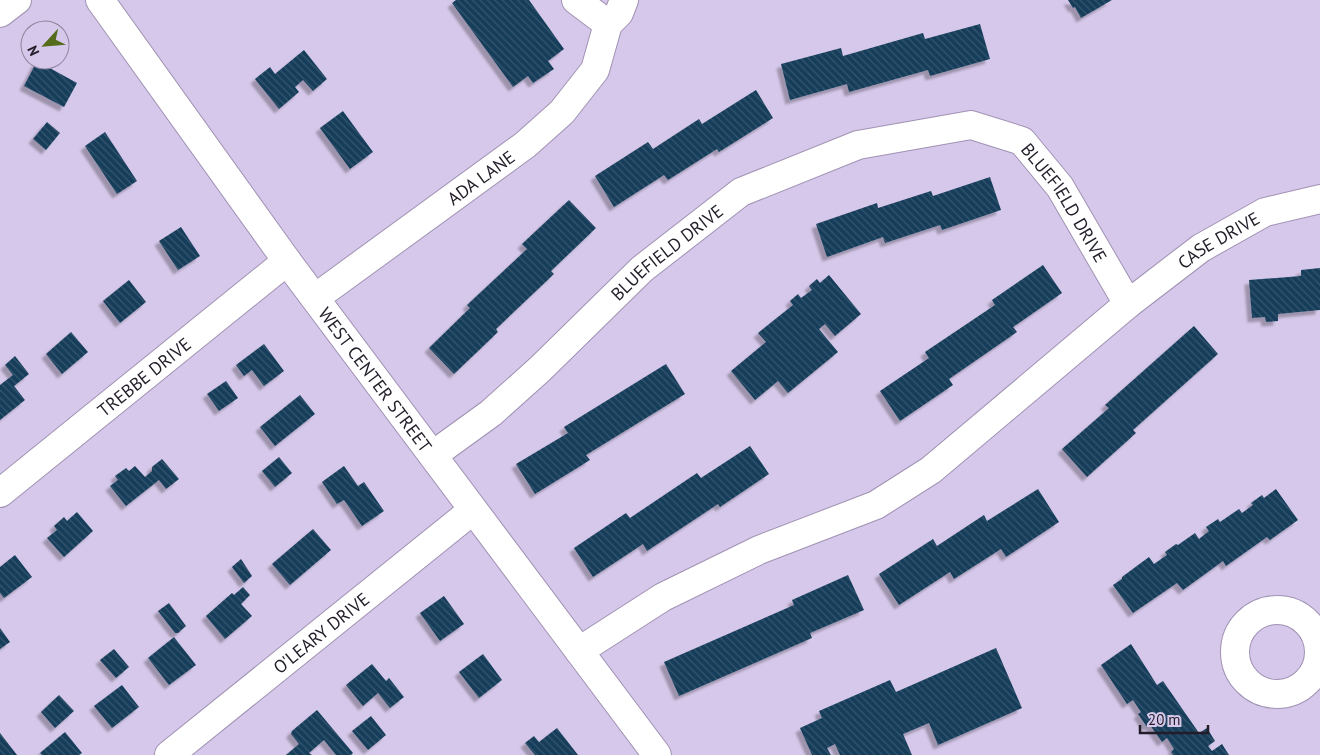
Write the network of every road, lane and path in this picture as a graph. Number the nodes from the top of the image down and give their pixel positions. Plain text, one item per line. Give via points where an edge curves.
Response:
1 (17, 0) edge
2 (100, 0) edge
3 (576, 0) edge
4 (624, 0) edge
5 (0, 13) edge
6 (608, 24) junction
7 (1320, 199) edge
8 (288, 261) junction
9 (315, 298) junction
10 (1128, 304) junction
11 (433, 455) junction
12 (0, 493) edge
13 (473, 510) junction
14 (579, 651) junction
15 (169, 755) edge
16 (657, 755) edge

1 - 5 street
2 - 8 street, WEST CENTER STREET
3 - 6 street
4 - 6 street, ADA LANE via 619,13
6 - 9 street, ADA LANE via 595,70 562,112 525,145
7 - 10 street, CASE DRIVE via 1266,212 1200,248
8 - 9 street, WEST CENTER STREET
8 - 12 street, TREBBE DRIVE
9 - 11 street, WEST CENTER STREET
10 - 11 street, BLUEFIELD DRIVE via 1060,188 1022,141 971,125 858,145 741,192 642,269 491,413
10 - 14 street via 931,470 876,505 759,550 663,597
11 - 13 street, WEST CENTER STREET
13 - 14 street, WEST CENTER STREET
13 - 15 street, O'LEARY DRIVE
14 - 16 street, WEST CENTER STREET

